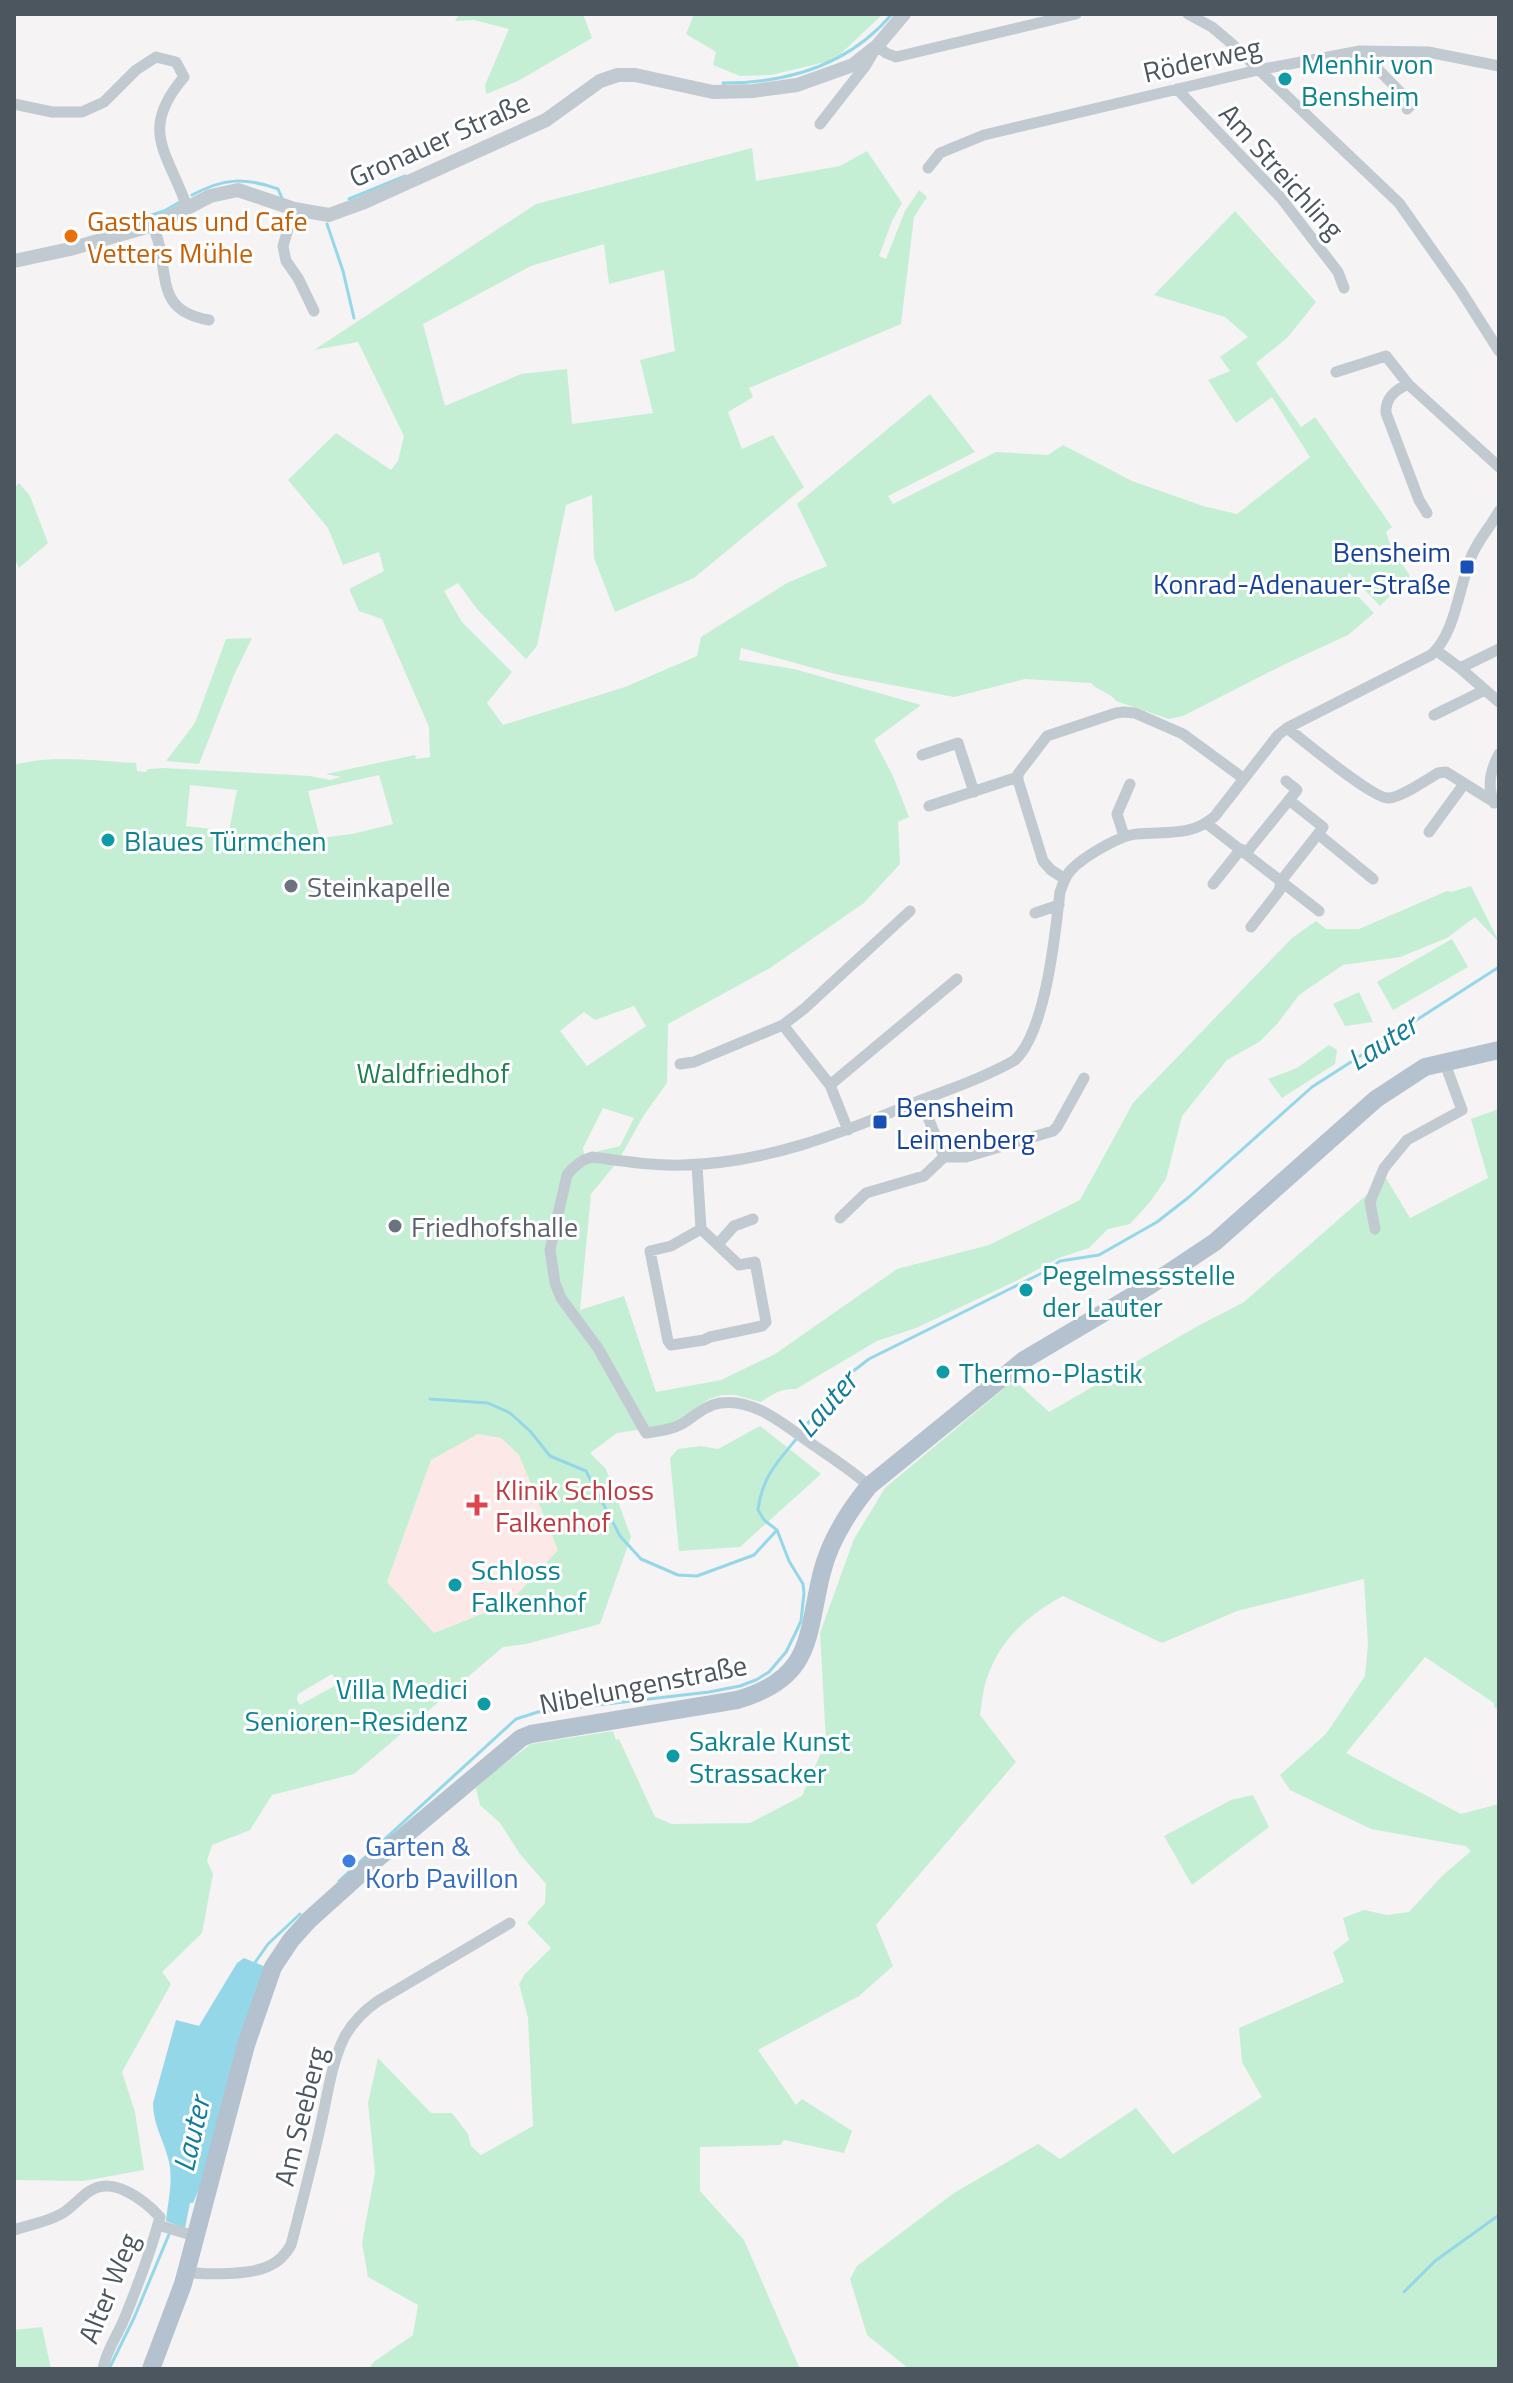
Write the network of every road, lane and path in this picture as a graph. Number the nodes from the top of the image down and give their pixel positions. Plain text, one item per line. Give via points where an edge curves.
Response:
1 (904, 14) edge
2 (1076, 14) edge
3 (1188, 14) edge
4 (877, 46) junction
5 (1360, 51) junction
6 (1499, 66) edge
7 (1258, 70) junction
8 (1177, 89) junction
9 (14, 104) edge
10 (1407, 109) dead end
11 (820, 124) dead end
12 (928, 168) dead end
13 (187, 207) junction
14 (294, 209) junction
15 (153, 225) junction
16 (14, 261) edge
17 (1344, 288) dead end
18 (314, 311) dead end
19 (209, 320) dead end
20 (1499, 351) edge
21 (1336, 372) dead end
22 (1408, 384) junction
23 (1499, 467) edge
24 (1499, 511) edge
25 (1427, 513) dead end
26 (1499, 649) edge
27 (1437, 651) junction
28 (1460, 668) junction
29 (1485, 690) junction
30 (1499, 702) edge
31 (1434, 715) dead end
32 (1287, 728) junction
33 (1499, 754) edge
34 (922, 755) dead end
35 (1018, 777) junction
36 (1243, 778) junction
37 (1286, 781) dead end
38 (1130, 784) dead end
39 (1464, 784) junction
40 (974, 792) junction
41 (1289, 800) junction
42 (1496, 804) edge
43 (929, 806) dead end
44 (1206, 823) junction
45 (1429, 832) dead end
46 (1318, 834) junction
47 (1124, 836) junction
48 (1243, 851) junction
49 (1065, 879) junction
50 (1373, 879) dead end
51 (1281, 881) junction
52 (1213, 884) dead end
53 (1059, 905) junction
54 (910, 911) dead end
55 (1319, 911) dead end
56 (1035, 913) dead end
57 (1251, 927) dead end
58 (957, 979) dead end
59 (783, 1025) junction
60 (1499, 1050) edge
61 (1444, 1061) junction
62 (680, 1064) dead end
63 (1084, 1078) dead end
64 (830, 1085) junction
65 (921, 1100) junction
66 (848, 1130) junction
67 (944, 1157) junction
68 (697, 1165) junction
69 (840, 1218) dead end
70 (753, 1219) dead end
71 (701, 1229) junction
72 (1375, 1229) dead end
73 (718, 1244) junction
74 (869, 1486) junction
75 (510, 1923) dead end
76 (160, 2225) junction
77 (14, 2230) edge
78 (190, 2234) junction
79 (186, 2272) junction
80 (103, 2369) edge
81 (151, 2369) edge

1 - 4 street, Gronauer Straße
2 - 4 street via 896,57
3 - 7 street via 1222,35
4 - 11 street
4 - 14 street, Gronauer Straße via 853,65 797,85 762,90 713,92 635,75 611,77 546,120 362,203 329,215
5 - 6 street, Röderweg via 1428,52
5 - 7 street, Röderweg
5 - 10 street via 1412,104
7 - 8 street, Röderweg
7 - 20 street via 1399,203
8 - 12 street, Röderweg via 984,135 940,153
8 - 17 street, Am Streichling via 1281,198 1338,272
9 - 13 street via 82,112 104,102 156,57 176,62 184,77 164,104 160,133
13 - 14 street, Gronauer Straße via 238,190
13 - 15 street, Gronauer Straße
14 - 18 street via 283,246
15 - 16 street, Gronauer Straße
15 - 19 street via 171,300 192,317
21 - 22 street via 1386,356
22 - 23 street
22 - 25 street via 1390,397 1386,413
24 - 27 street via 1467,567
26 - 28 street
27 - 28 street
27 - 32 street
28 - 29 street
29 - 30 street
29 - 31 street
32 - 36 street
32 - 39 street via 1384,799 1438,773 1446,772
33 - 42 street via 1490,775
34 - 40 street via 958,743
35 - 36 street via 1047,736 1124,712 1183,734
35 - 40 street
35 - 49 street via 1043,861
36 - 44 street
37 - 41 street via 1297,790
38 - 47 street via 1117,814
39 - 42 street
39 - 45 street
40 - 43 street
41 - 46 street via 1323,827
41 - 48 street
44 - 47 street via 1186,832
44 - 48 street
46 - 50 street
46 - 51 street
47 - 49 street via 1080,862
48 - 51 street
48 - 52 street
49 - 53 street
51 - 55 street
51 - 57 street
53 - 56 street
53 - 65 street via 1050,975 1027,1048 1003,1067
54 - 59 street
58 - 64 street
59 - 62 street
59 - 64 street
60 - 61 main road, Nibelungenstraße
61 - 72 street via 1462,1110 1407,1140 1384,1168 1370,1202
61 - 74 main road, Nibelungenstraße via 1425,1067 1376,1099 1215,1242 1032,1353
63 - 67 street via 1053,1131 966,1157
64 - 66 street
65 - 66 street
65 - 67 street
66 - 68 street via 771,1154
67 - 69 street via 924,1176 866,1193
68 - 71 street
68 - 74 street via 592,1157 574,1166 564,1185 550,1250 561,1298 598,1348 646,1433 682,1424 718,1403 736,1403 759,1409
70 - 73 street via 734,1226
71 - 73 street
71 - 73 street via 650,1251 671,1345 766,1322 755,1262 739,1265
74 - 78 main road, Nibelungenstraße via 836,1535 803,1654 782,1679 737,1700 521,1738 309,1920 273,1967
75 - 79 street, Am Seeberg via 367,2008 344,2038 286,2254 264,2269
76 - 77 street via 150,2207 119,2187 105,2186 91,2189 61,2214
76 - 78 street
76 - 80 street, Alter Weg
78 - 79 main road, Nibelungenstraße
79 - 81 main road, Nibelungenstraße

